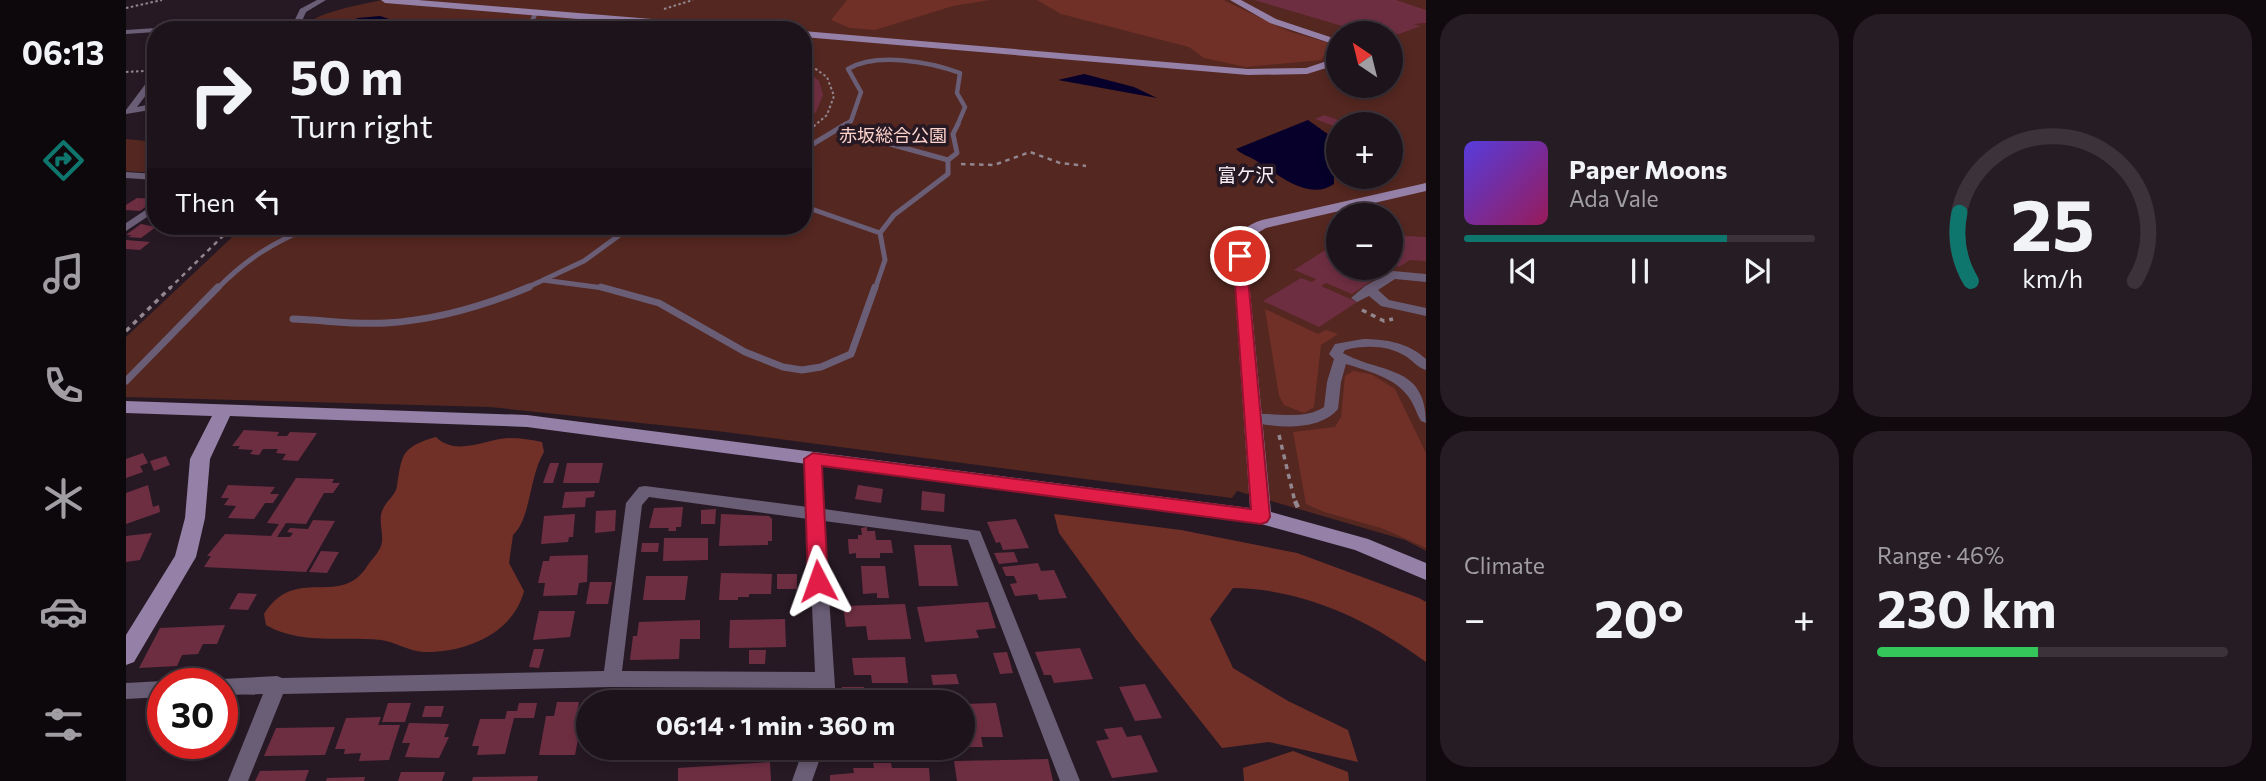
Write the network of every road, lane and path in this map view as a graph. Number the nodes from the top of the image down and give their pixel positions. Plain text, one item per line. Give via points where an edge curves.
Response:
1 (162, 0) edge
2 (322, 0) edge
3 (693, 0) edge
4 (1234, 0) edge
5 (390, 1) edge
6 (126, 8) edge
7 (664, 9) dead end
8 (536, 12) junction
9 (298, 21) edge
10 (532, 21) edge
11 (643, 21) edge
12 (147, 31) edge
13 (126, 32) edge
14 (812, 35) edge
15 (1326, 39) edge
16 (1326, 64) edge
17 (812, 66) edge
18 (147, 71) edge
19 (126, 72) edge
20 (147, 88) edge
21 (147, 108) edge
22 (128, 112) edge
23 (812, 125) edge
24 (839, 130) junction
25 (812, 145) edge
26 (948, 162) junction
27 (1086, 166) dead end
28 (126, 175) edge
29 (147, 176) edge
30 (1426, 187) edge
31 (812, 209) edge
32 (147, 211) edge
33 (129, 222) edge
34 (880, 233) junction
35 (224, 235) edge
36 (292, 235) edge
37 (624, 235) edge
38 (1426, 278) edge
39 (543, 280) junction
40 (1369, 289) junction
41 (1357, 298) dead end
42 (1426, 312) edge
43 (293, 319) dead end
44 (126, 331) edge
45 (1341, 358) junction
46 (1426, 366) edge
47 (126, 381) edge
48 (126, 407) edge
49 (224, 410) junction
50 (1253, 418) junction
51 (1426, 418) edge
52 (1279, 420) junction
53 (813, 459) junction
54 (815, 514) junction
55 (1303, 515) dead end
56 (1261, 517) junction
57 (1426, 572) edge
58 (126, 655) edge
59 (612, 679) junction
60 (826, 680) junction
61 (277, 684) junction
62 (238, 686) edge
63 (147, 690) edge
64 (826, 690) edge
65 (126, 691) edge
66 (809, 760) edge
67 (238, 781) edge
68 (802, 781) edge
69 (1070, 781) edge

1 - 6 path
2 - 9 street via 303,11
3 - 7 path
4 - 15 street via 1273,21
5 - 8 street
8 - 10 lane
8 - 11 street
12 - 13 street
14 - 16 street via 1248,72 1307,71
17 - 23 path via 829,76 835,97 831,110
18 - 19 path
20 - 22 street
21 - 22 street
24 - 25 lane
24 - 26 lane
24 - 26 lane via 851,121 861,101 857,79 848,69 853,63 939,64 960,73 957,93 965,107 953,134 957,153
26 - 27 path via 988,166 1030,152
26 - 34 lane via 948,174 930,192 902,207
28 - 29 street
30 - 50 street via 1263,224 1242,237 1239,249
31 - 34 lane
32 - 33 street
34 - 39 lane via 884,260 851,354 819,368 787,369 750,354 672,309 632,296 575,282
35 - 44 path
36 - 47 lane via 236,269
37 - 39 lane via 590,259
38 - 40 street via 1393,275
39 - 43 lane via 421,320
40 - 41 street
40 - 42 street via 1385,303
45 - 46 street via 1336,354 1340,347 1370,341 1406,349
45 - 51 street via 1398,379 1417,393
45 - 52 street via 1331,409 1322,417
48 - 49 street
49 - 53 street via 527,421
49 - 58 street via 200,459 195,519 185,557
50 - 52 street
50 - 56 street
52 - 55 path via 1276,429 1291,471 1293,504
53 - 54 street
53 - 56 street
54 - 59 street via 645,491 634,503
54 - 60 street
54 - 69 street via 974,535
56 - 57 street via 1362,544
59 - 60 street
59 - 61 street
60 - 64 street
61 - 62 street
61 - 67 street
63 - 65 street
66 - 68 street

